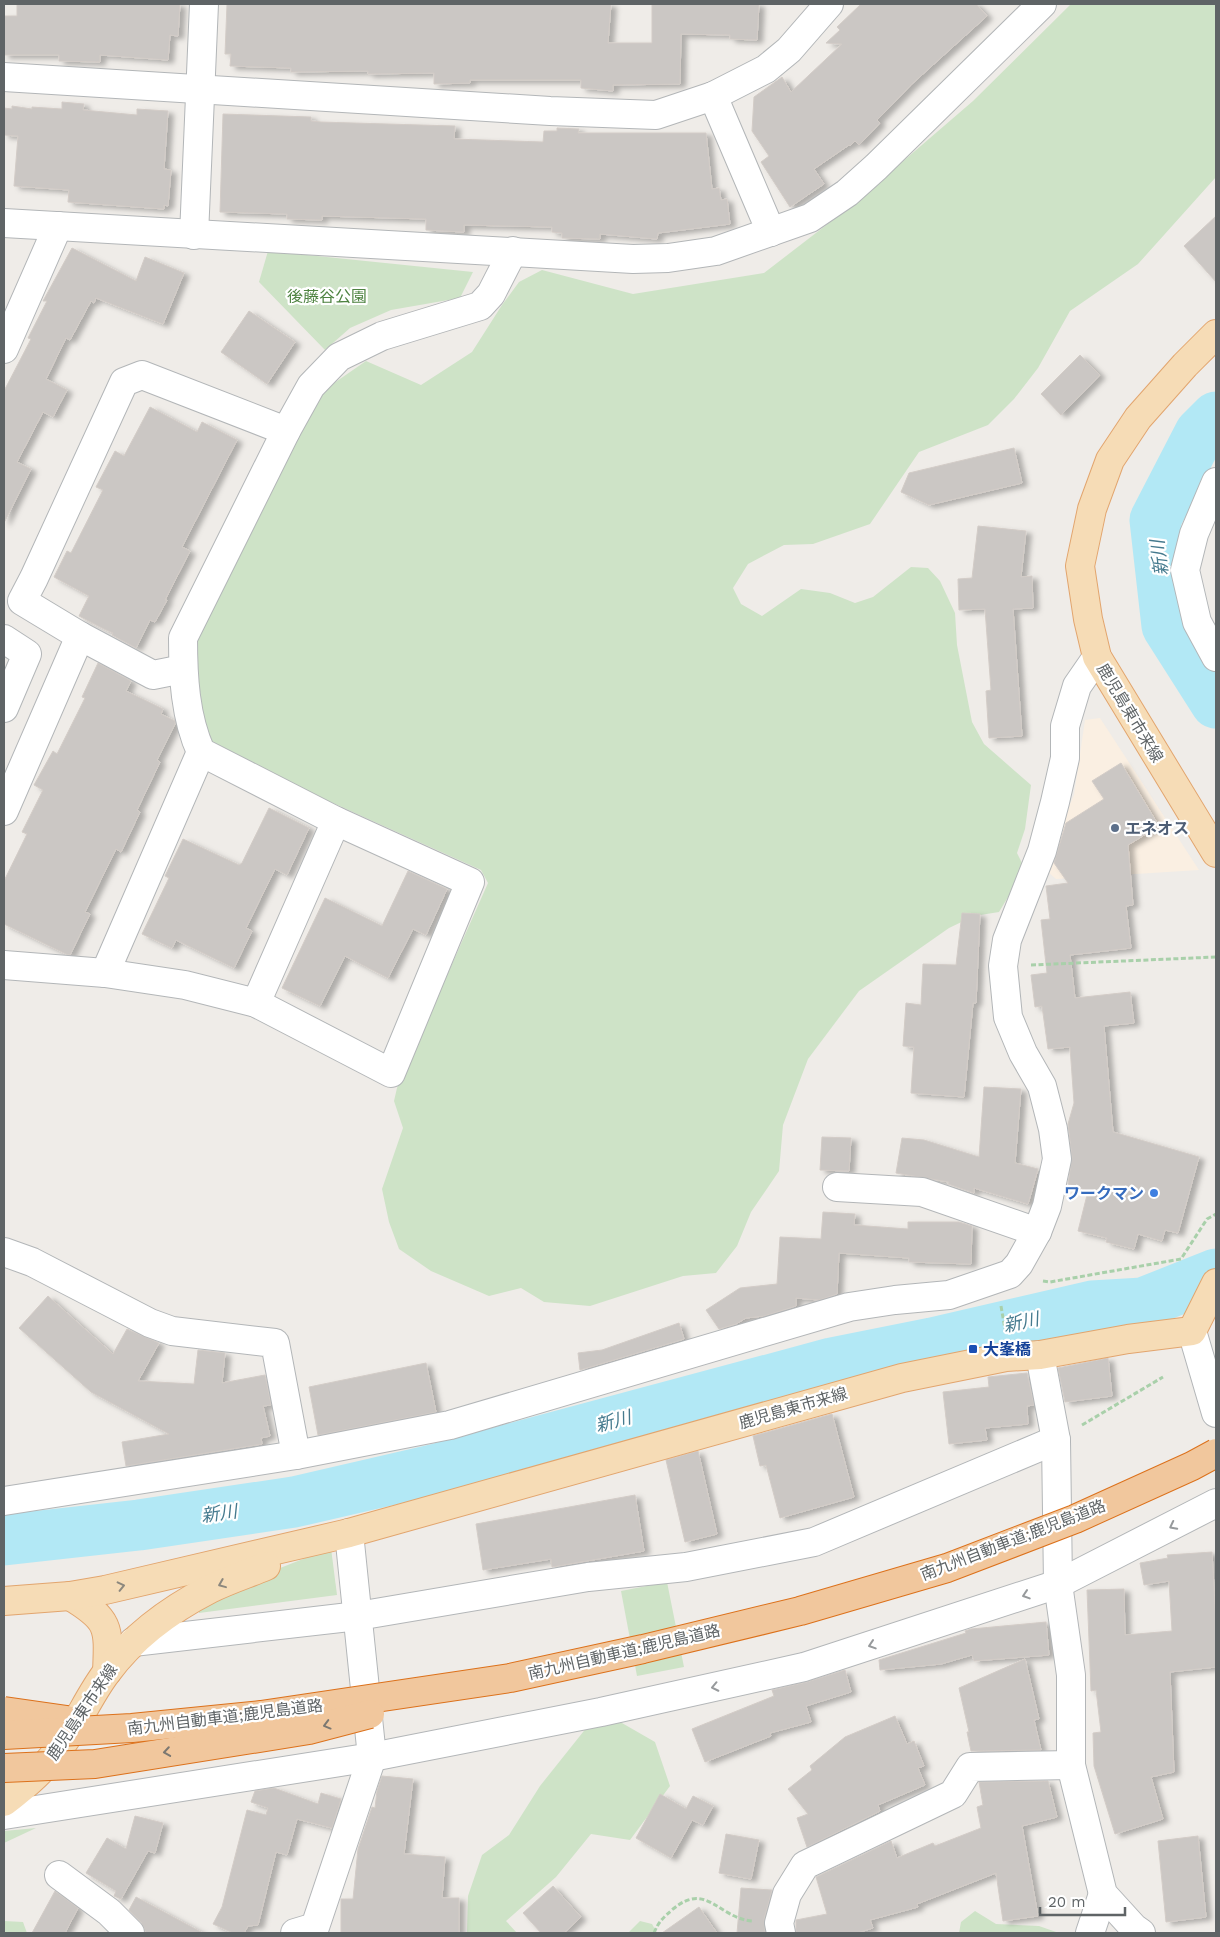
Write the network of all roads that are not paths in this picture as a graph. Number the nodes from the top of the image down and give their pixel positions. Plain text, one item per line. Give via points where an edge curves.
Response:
1 (204, 4) edge
2 (829, 4) edge
3 (1042, 4) edge
4 (4, 77) edge
5 (200, 88) junction
6 (713, 96) junction
7 (4, 223) edge
8 (58, 226) junction
9 (771, 232) junction
10 (194, 235) junction
11 (513, 251) junction
12 (1216, 334) edge
13 (4, 349) edge
14 (286, 431) junction
15 (1216, 482) edge
16 (80, 636) junction
17 (4, 638) edge
18 (1097, 657) junction
19 (1216, 657) edge
20 (183, 669) junction
21 (4, 708) edge
22 (201, 752) junction
23 (4, 810) edge
24 (336, 821) junction
25 (1215, 849) edge
26 (4, 966) edge
27 (104, 973) junction
28 (256, 1003) junction
29 (837, 1187) dead end
30 (1037, 1232) junction
31 (4, 1252) edge
32 (1214, 1288) edge
33 (1192, 1331) junction
34 (1040, 1356) junction
35 (1216, 1413) edge
36 (1056, 1440) junction
37 (1216, 1453) edge
38 (296, 1455) junction
39 (4, 1501) edge
40 (1216, 1504) edge
41 (349, 1533) junction
42 (1058, 1584) junction
43 (70, 1596) junction
44 (4, 1601) edge
45 (358, 1616) junction
46 (133, 1642) junction
47 (106, 1672) junction
48 (510, 1678) junction
49 (4, 1711) edge
50 (132, 1728) junction
51 (4, 1736) edge
52 (372, 1757) junction
53 (1071, 1766) junction
54 (4, 1768) edge
55 (4, 1802) edge
56 (4, 1815) edge
57 (59, 1875) dead end
58 (1103, 1894) junction
59 (780, 1928) edge
60 (309, 1931) edge
61 (130, 1933) edge
62 (1090, 1933) edge
63 (1142, 1933) edge

1 - 5 street
2 - 6 street via 789,50 766,69
3 - 9 street via 847,193 810,218
4 - 5 street
5 - 6 street via 550,111 656,114
5 - 10 street
6 - 9 street
7 - 8 street
8 - 10 street
8 - 13 street
9 - 11 street via 716,251 668,258 633,259
10 - 11 street
11 - 14 street via 491,294 480,306 382,336 340,357 311,386
12 - 18 main road, 鹿児島東市来線 via 1138,418 1110,460 1092,508 1080,566
14 - 16 street via 142,375 124,382 22,601
14 - 20 street via 183,638
15 - 19 street via 1194,534 1185,570 1197,622
16 - 20 street via 153,675
16 - 23 street
17 - 21 street via 27,654
18 - 25 main road, 鹿児島東市来線
18 - 30 street via 1077,686 1065,726 1065,758 1055,802 1042,851 1007,940 1003,966 1008,1017 1042,1086 1057,1159 1047,1206
20 - 22 street via 193,734
22 - 24 street
22 - 27 street
24 - 28 street
24 - 28 street via 470,882 391,1073
26 - 27 street
27 - 28 street via 185,985
29 - 30 street via 922,1192
30 - 38 street via 1010,1274 949,1295 849,1307 450,1425
31 - 38 street via 32,1262 172,1331 275,1343
32 - 33 main road
33 - 34 main road, 鹿児島東市来線
33 - 35 street
34 - 36 street
34 - 41 main road, 鹿児島東市来線 via 1006,1357 902,1378
36 - 42 street
36 - 45 street via 814,1542 686,1567 588,1577
37 - 48 highway, 南九州自動車道;鹿児島道路, bridge via 1075,1519 947,1568 800,1611 643,1650
38 - 39 street
40 -> 42 street
43 -> 41 main road, 鹿児島東市来線
41 - 45 street
41 -> 46 main road, 鹿児島東市来線 via 210,1589 172,1611
42 -> 52 street via 804,1667 601,1712
42 - 53 street via 1071,1675
43 - 44 main road, 鹿児島東市来線
43 - 47 main road via 103,1621 108,1643
45 - 46 street
45 - 52 street
46 - 47 main road, 鹿児島東市来線
47 - 55 main road, 鹿児島東市来線 via 48,1763
48 - 50 highway, 南九州自動車道;鹿児島道路, bridge via 261,1715
48 -> 54 highway, bridge via 309,1730 95,1764
49 - 50 highway, bridge
50 - 51 highway, 南九州自動車道;鹿児島道路, bridge
52 - 56 street
52 - 60 street
53 - 58 street
53 - 59 street via 970,1767 953,1794 805,1865 786,1894
57 - 61 street via 109,1912
58 - 62 street
58 - 63 street

